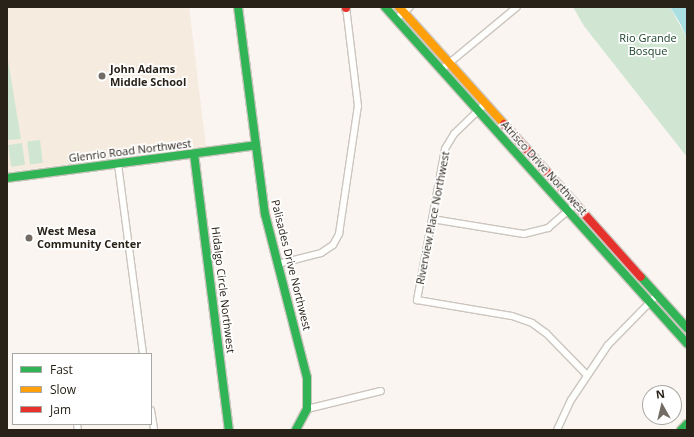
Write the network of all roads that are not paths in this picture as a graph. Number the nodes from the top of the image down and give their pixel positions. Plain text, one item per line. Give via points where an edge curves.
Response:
1 (238, 7) edge
2 (346, 7) edge
3 (385, 7) edge
4 (518, 7) edge
5 (404, 9) edge
6 (396, 19) junction
7 (449, 63) junction
8 (442, 69) junction
9 (485, 104) junction
10 (478, 110) junction
11 (256, 145) junction
12 (194, 154) junction
13 (118, 164) junction
14 (7, 178) edge
15 (576, 204) junction
16 (568, 211) junction
17 (432, 219) junction
18 (278, 264) junction
19 (658, 295) junction
20 (650, 302) junction
21 (687, 328) edge
22 (687, 343) edge
23 (143, 353) edge
24 (586, 374) junction
25 (381, 391) dead end
26 (307, 409) junction
27 (152, 417) edge
28 (687, 424) edge
29 (154, 430) edge
30 (230, 430) edge
31 (296, 430) edge
32 (556, 430) edge
33 (681, 430) edge

1 - 11 street, Palisades Drive Northwest
2 - 18 street via 358,106 338,234 333,245 321,252
3 - 6 street, Atrisco Drive Northwest
4 - 7 street
5 - 6 street
5 - 7 street, Atrisco Drive Northwest
6 - 8 street, Atrisco Drive Northwest
7 - 8 street
7 - 9 street, Atrisco Drive Northwest
8 - 10 street, Atrisco Drive Northwest
9 - 10 street, Riverview Place Northwest
9 - 15 street, Atrisco Drive Northwest
10 - 16 street, Atrisco Drive Northwest
10 - 17 street, Riverview Place Northwest via 454,134 446,149
11 - 12 street, Glenrio Road Northwest
11 - 18 street, Palisades Drive Northwest via 265,214
12 - 13 street, Glenrio Road Northwest
12 - 30 street, Hidalgo Circle Northwest
13 - 14 street, Glenrio Road Northwest
13 - 23 street
15 - 16 street
15 - 19 street, Atrisco Drive Northwest
16 - 17 street via 548,228 524,234
16 - 20 street, Atrisco Drive Northwest
17 - 24 street, Riverview Place Northwest via 417,300 512,316 532,323 546,333
18 - 26 street, Palisades Drive Northwest via 307,378
19 - 20 street
19 - 21 street, Atrisco Drive Northwest
20 - 22 street, Atrisco Drive Northwest
20 - 24 street via 622,328
24 - 32 street
25 - 26 street
26 - 31 street, Palisades Drive Northwest
27 - 29 street
28 - 33 street

